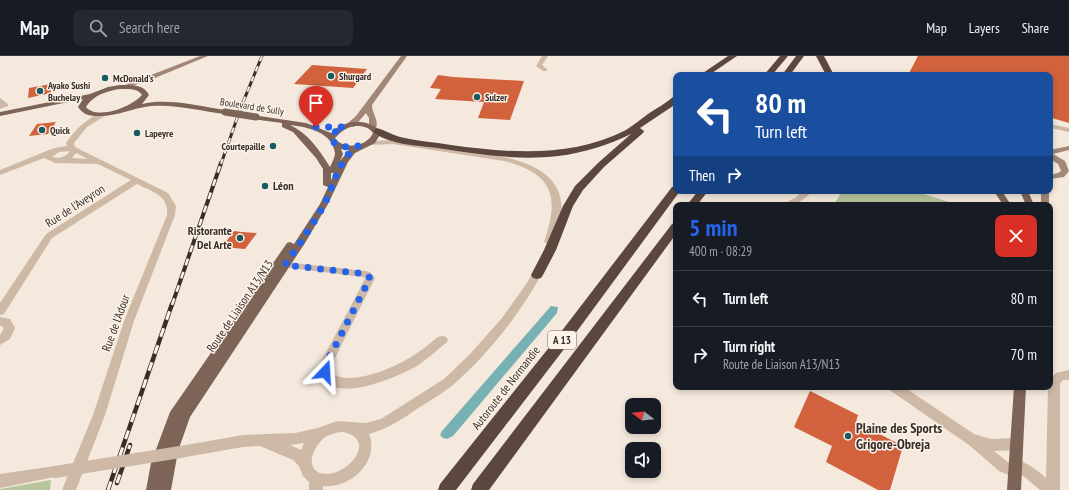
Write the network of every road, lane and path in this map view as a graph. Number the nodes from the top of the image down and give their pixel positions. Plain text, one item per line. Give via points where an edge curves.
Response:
1 (205, 56) edge
2 (211, 56) edge
3 (404, 56) edge
4 (545, 56) edge
5 (733, 56) edge
6 (784, 56) edge
7 (800, 56) edge
8 (820, 56) edge
9 (545, 70) dead end
10 (709, 72) edge
11 (771, 72) edge
12 (788, 72) edge
13 (828, 72) edge
14 (123, 87) junction
15 (145, 93) junction
16 (94, 95) junction
17 (0, 100) edge
18 (673, 102) edge
19 (369, 106) junction
20 (0, 107) edge
21 (129, 108) junction
22 (84, 109) junction
23 (202, 109) junction
24 (665, 109) junction
25 (0, 114) edge
26 (104, 114) junction
27 (0, 119) edge
28 (276, 120) junction
29 (300, 124) junction
30 (347, 126) junction
31 (1053, 127) edge
32 (375, 129) junction
33 (1069, 130) edge
34 (334, 141) junction
35 (369, 143) junction
36 (358, 146) junction
37 (1069, 148) edge
38 (73, 149) junction
39 (1053, 153) edge
40 (53, 156) junction
41 (1053, 156) edge
42 (103, 163) junction
43 (1067, 163) edge
44 (0, 173) edge
45 (1053, 177) edge
46 (137, 180) junction
47 (327, 185) junction
48 (673, 193) edge
49 (805, 194) edge
50 (793, 202) edge
51 (673, 230) edge
52 (285, 265) junction
53 (537, 275) junction
54 (0, 311) edge
55 (0, 321) edge
56 (442, 340) dead end
57 (0, 341) edge
58 (1069, 375) edge
59 (899, 390) edge
60 (1020, 390) edge
61 (350, 427) junction
62 (322, 432) junction
63 (970, 439) junction
64 (251, 441) junction
65 (1016, 444) junction
66 (305, 463) junction
67 (1015, 468) junction
68 (313, 476) junction
69 (346, 476) junction
70 (0, 481) edge
71 (69, 490) edge
72 (153, 490) edge
73 (164, 490) edge
74 (316, 490) edge
75 (332, 490) edge
76 (446, 490) edge
77 (478, 490) edge
78 (1014, 490) edge
79 (1051, 490) edge

1 - 14 street
2 - 15 street via 156,78 147,85
3 - 19 street
4 - 9 street via 539,66
5 - 10 highway
6 - 11 highway
7 - 12 highway
8 - 13 highway
14 - 15 main road via 136,87
14 - 16 main road
15 - 21 main road via 141,101
15 - 23 main road via 151,99
16 - 22 main road via 85,101
16 - 25 main road
17 - 20 street via 6,105
18 - 24 highway
19 - 30 street via 360,118
19 - 32 street
21 - 23 main road via 156,104
21 - 26 main road
22 - 26 main road
22 - 27 main road via 60,106
22 - 40 street via 86,118
23 - 28 main road, Boulevard de Sully, bridge
24 - 32 highway via 609,141 553,154 513,155 482,152 386,136
24 - 53 highway via 601,165 579,188 568,206
26 - 38 street via 82,129 70,143
28 - 29 main road, Boulevard de Sully
28 - 47 main road via 296,130 308,142 327,169
29 - 30 main road via 326,128
29 - 34 main road via 322,132
30 - 32 main road via 362,124
30 - 34 main road via 335,132
31 - 33 street
32 - 35 main road via 375,138
34 - 36 main road via 347,147
34 - 47 main road, Route de Liaison A13/N13 via 339,154
35 - 36 main road
35 - 53 street via 393,142 504,159 540,175 553,190 557,202 552,231
36 - 52 main road, Route de Liaison A13/N13 via 344,162 324,204
37 - 39 street
38 - 40 street via 69,156
38 - 42 street, Rue de l'Aveyron
40 - 42 street, Rue de l'Aveyron
40 - 44 street via 30,161
41 - 43 street
42 - 46 street, Rue de l'Aveyron
43 - 45 street via 1064,174
46 - 54 street, Rue de l'Aveyron via 49,236
46 - 71 street, Rue de l'Adour via 164,195 172,206 171,215 129,321 99,415
47 - 72 main road, Route de Liaison A13/N13 via 294,240 174,416 158,463
48 - 76 highway, Autoroute de Normandie / A 13
49 - 50 street
51 - 77 highway, A 13
52 - 56 street via 366,274 370,278 325,366 327,378 332,381 348,385 380,377 412,362
52 - 73 main road, Route de Liaison A13/N13 via 180,424
53 - 61 street via 506,321 448,382 384,424 366,429
55 - 57 street via 6,322 10,329
58 - 79 street via 1060,376 1054,382
59 - 63 street
60 - 65 main road
61 - 62 street via 338,426
61 - 69 street via 362,434 366,448 361,463
62 - 64 street via 295,439
62 - 66 street via 307,449
63 - 65 street via 992,445
63 - 67 street via 1004,467
64 - 66 street via 275,446 302,458
64 - 70 street, bridge
65 - 67 main road
66 - 68 street
67 - 78 main road
67 - 79 street via 1030,472
68 - 69 street via 320,480
68 - 74 street
69 - 75 street

